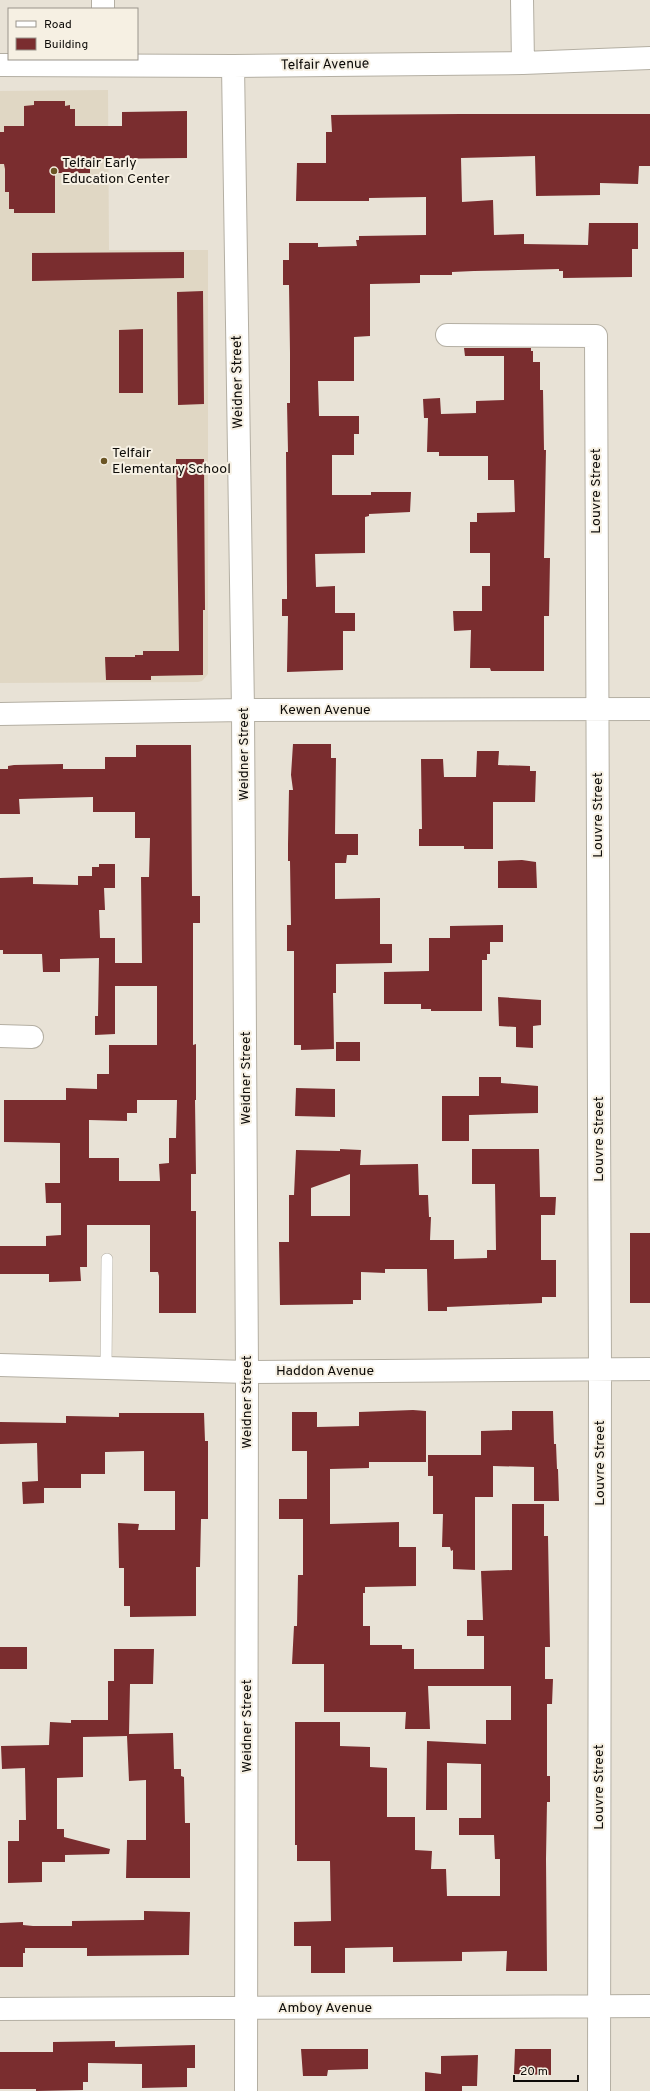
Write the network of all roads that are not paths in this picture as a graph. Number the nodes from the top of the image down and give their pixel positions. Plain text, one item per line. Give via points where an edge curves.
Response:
1 (522, 0) edge
2 (650, 58) edge
3 (102, 62) edge
4 (523, 63) junction
5 (0, 65) edge
6 (233, 66) junction
7 (447, 335) dead end
8 (597, 709) junction
9 (650, 709) edge
10 (243, 710) junction
11 (0, 714) edge
12 (0, 1036) edge
13 (32, 1037) dead end
14 (107, 1259) dead end
15 (0, 1365) edge
16 (106, 1368) junction
17 (600, 1369) junction
18 (650, 1369) edge
19 (247, 1372) junction
20 (598, 2006) junction
21 (650, 2006) edge
22 (246, 2008) junction
23 (0, 2009) edge
24 (246, 2091) edge
25 (599, 2091) edge

1 - 4 street
2 - 4 street, Telfair Avenue
3 - 5 street, Telfair Avenue
3 - 6 street, Telfair Avenue
4 - 6 street, Telfair Avenue
6 - 10 street, Weidner Street
7 - 8 street, Louvre Street via 596,336
8 - 9 street, Kewen Avenue
8 - 10 street, Kewen Avenue
8 - 17 street, Louvre Street
10 - 11 street, Kewen Avenue
10 - 19 street, Weidner Street
12 - 13 street
14 - 16 lane
15 - 16 street, Haddon Avenue
16 - 19 street, Haddon Avenue
17 - 18 street, Haddon Avenue
17 - 19 street, Haddon Avenue
17 - 20 street, Louvre Street
19 - 22 street, Weidner Street
20 - 21 street, Amboy Avenue
20 - 22 street, Amboy Avenue
20 - 25 street, Louvre Street
22 - 23 street, Amboy Avenue
22 - 24 street, Weidner Street

